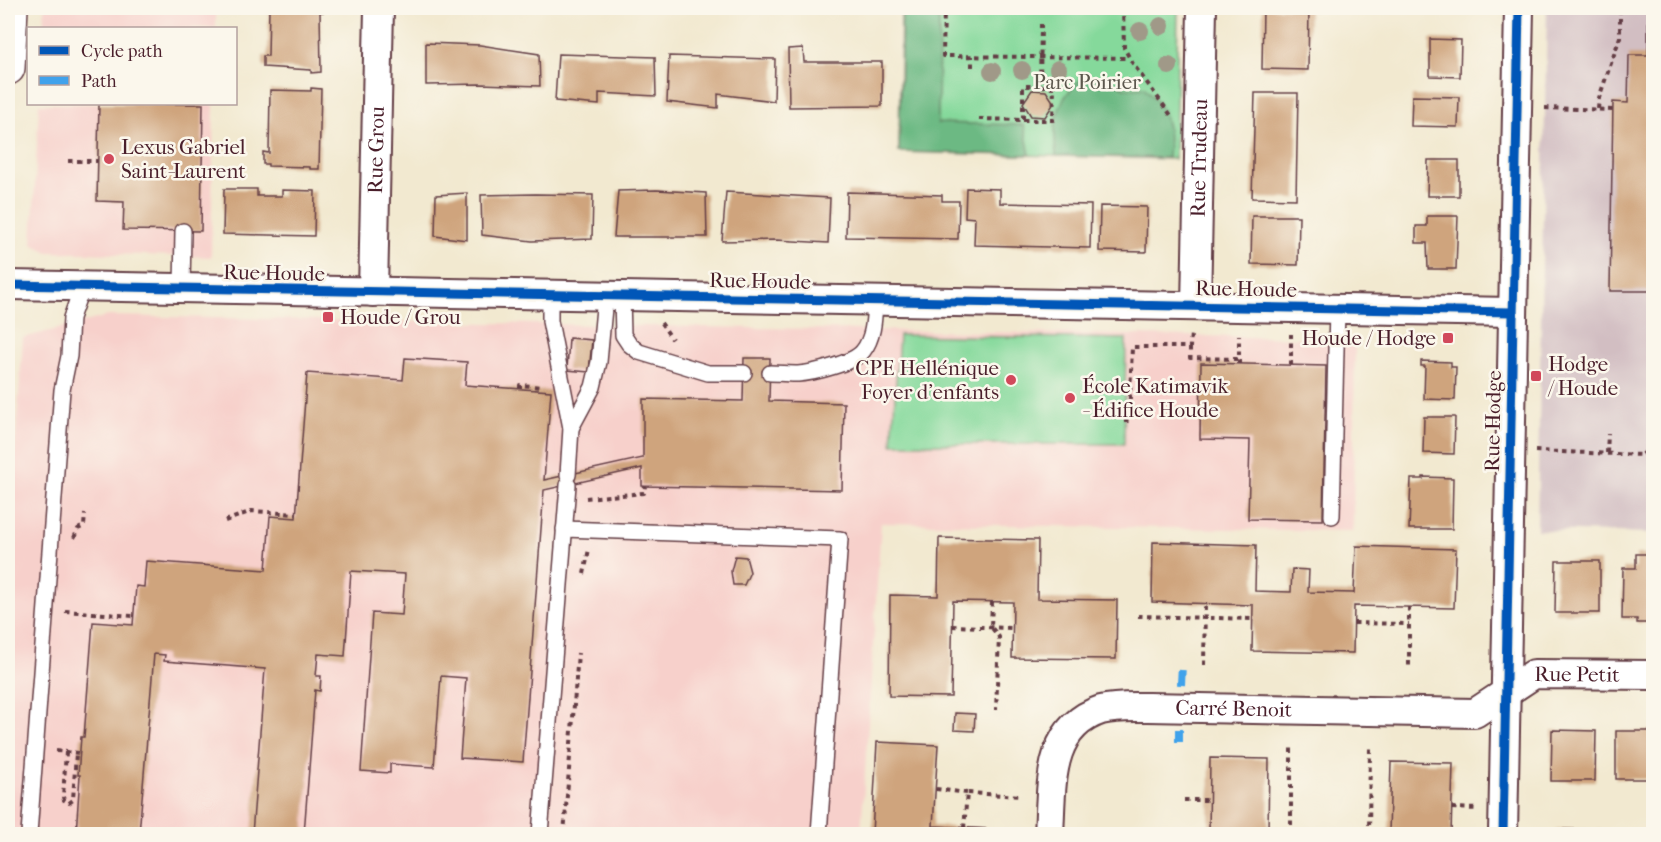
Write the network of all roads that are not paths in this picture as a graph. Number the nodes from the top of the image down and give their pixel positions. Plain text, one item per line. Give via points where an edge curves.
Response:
1 (379, 8) edge
2 (1202, 8) edge
3 (1519, 8) edge
4 (10, 14) edge
5 (8, 68) edge
6 (183, 231) dead end
7 (8, 285) edge
8 (82, 287) junction
9 (183, 289) junction
10 (373, 292) junction
11 (550, 295) junction
12 (614, 296) junction
13 (875, 301) junction
14 (1337, 309) junction
15 (1512, 312) junction
16 (1193, 319) junction
17 (744, 373) dead end
18 (770, 373) dead end
19 (571, 428) junction
20 (1332, 516) dead end
21 (564, 529) junction
22 (1653, 675) edge
23 (1506, 692) junction
24 (29, 834) edge
25 (540, 834) edge
26 (819, 834) edge
27 (1049, 834) edge
28 (1503, 834) edge

1 - 10 street, Rue Grou
2 - 16 street, Rue Trudeau
3 - 15 street, Rue Hodge
4 - 5 main road
6 - 9 lane
7 - 8 street, Rue Houde
8 - 9 street, Rue Houde
8 - 24 lane via 71,318 62,390
9 - 10 street, Rue Houde
10 - 11 street, Rue Houde
11 - 12 street, Rue Houde
11 - 19 lane via 550,321
12 - 13 street, Rue Houde
12 - 17 lane via 623,335 639,352 708,373
12 - 19 lane via 592,387
13 - 16 street, Rue Houde
13 - 18 lane via 870,335 864,350 855,358 806,373
14 - 15 street, Rue Houde
14 - 16 street, Rue Houde
14 - 20 lane
15 - 23 street, Rue Hodge
19 - 21 lane
21 - 25 lane
21 - 26 lane via 840,539
22 - 23 street, Rue Petit via 1534,674
23 - 27 street, Carré Benoit via 1475,713 1148,707 1102,710 1074,726 1057,753
23 - 28 street, Rue Hodge

